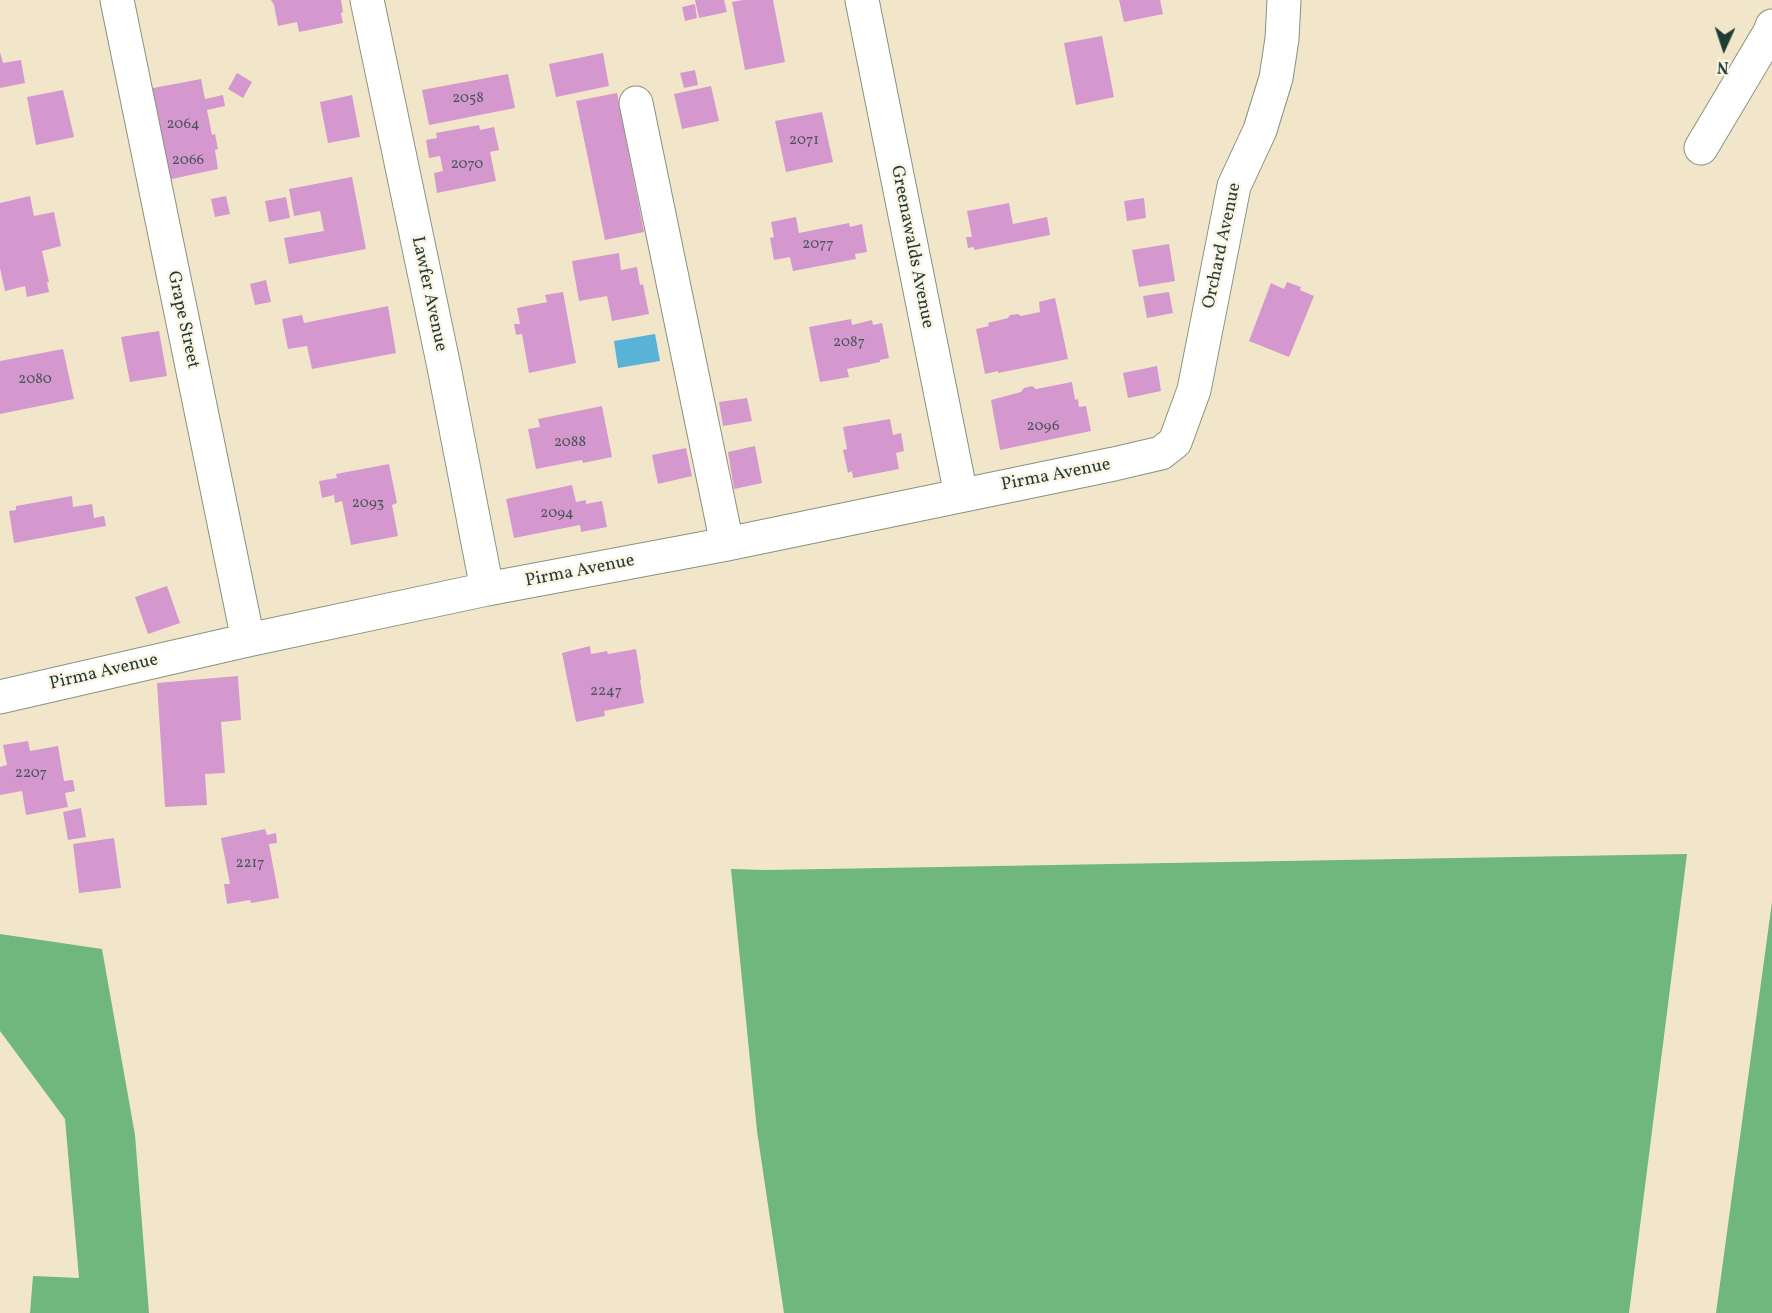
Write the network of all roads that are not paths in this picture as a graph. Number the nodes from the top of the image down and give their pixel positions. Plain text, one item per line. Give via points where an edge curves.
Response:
1 (117, 0) edge
2 (367, 0) edge
3 (862, 0) edge
4 (1284, 0) edge
5 (1772, 26) edge
6 (636, 103) dead end
7 (1701, 148) dead end
8 (1161, 453) joint
9 (960, 495) junction
10 (727, 544) junction
11 (487, 589) junction
12 (248, 640) junction
13 (0, 697) edge

1 - 12 street, Grape Street
2 - 11 street, Lawfer Avenue
3 - 9 street, Greenawalds Avenue
4 - 8 street, Orchard Avenue via 1276,78 1260,130 1234,186 1194,390 1175,442
5 - 7 street
6 - 10 street
8 - 9 street, Pirma Avenue
9 - 10 street, Pirma Avenue
10 - 11 street, Pirma Avenue
11 - 12 street, Pirma Avenue
12 - 13 street, Pirma Avenue

